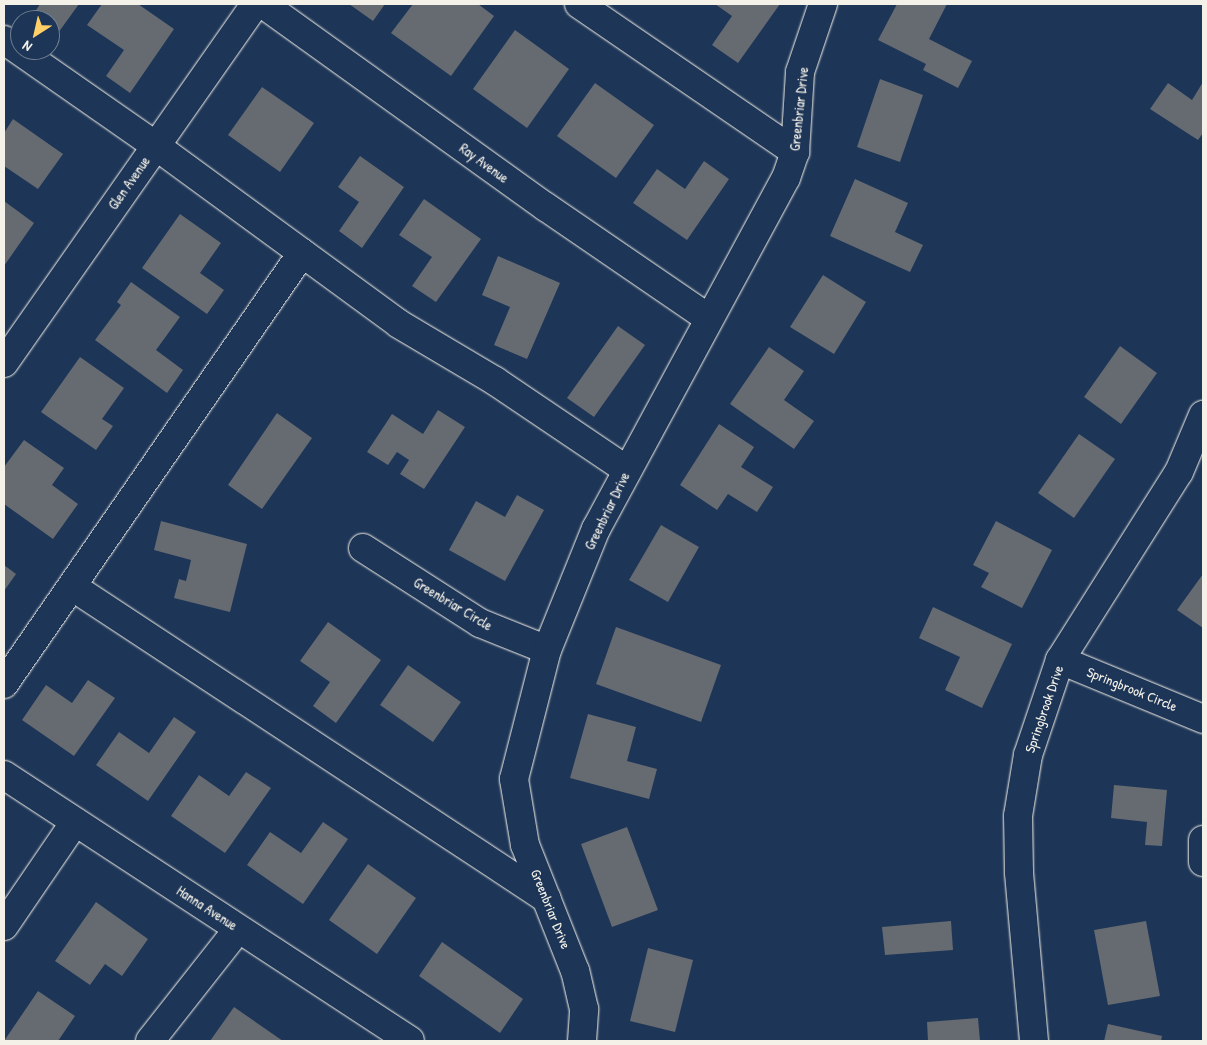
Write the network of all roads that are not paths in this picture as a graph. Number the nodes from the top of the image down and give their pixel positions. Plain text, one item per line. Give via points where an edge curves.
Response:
1 (255, 4) edge
2 (263, 4) edge
3 (579, 4) edge
4 (823, 4) edge
5 (4, 40) edge
6 (156, 146) junction
7 (795, 152) junction
8 (302, 253) junction
9 (708, 318) junction
10 (4, 363) edge
11 (1203, 415) edge
12 (1198, 445) edge
13 (626, 470) junction
14 (363, 548) dead end
15 (73, 587) junction
16 (547, 650) junction
17 (1060, 660) junction
18 (4, 684) edge
19 (1203, 719) edge
20 (4, 775) edge
21 (75, 822) junction
22 (1203, 840) edge
23 (1203, 862) edge
24 (547, 899) junction
25 (4, 926) edge
26 (238, 929) junction
27 (150, 1041) edge
28 (410, 1041) edge
29 (582, 1041) edge
30 (1034, 1041) edge

1 - 6 street, Glen Avenue
2 - 9 street, Ray Avenue via 546,207
3 - 7 street
4 - 7 street, Greenbriar Drive via 800,72
5 - 6 street
6 - 8 street
6 - 10 street, Glen Avenue
7 - 9 street, Greenbriar Drive via 786,178
8 - 13 street via 398,324 495,381
8 - 15 street
9 - 13 street, Greenbriar Drive
11 - 12 street, Springbrook Drive
12 - 17 street, Springbrook Drive
13 - 16 street, Greenbriar Drive via 596,529
14 - 16 street, Greenbriar Circle via 480,623
15 - 18 street
15 - 24 street
16 - 24 street, Greenbriar Drive via 514,779 525,845
17 - 19 street, Springbrook Circle
17 - 30 street, Springbrook Drive via 1028,755 1018,816 1019,872
20 - 21 street, Hanna Avenue
21 - 25 street
21 - 26 street, Hanna Avenue
22 - 23 street
24 - 29 street, Greenbriar Drive via 575,971 584,1009
26 - 27 street
26 - 28 street, Hanna Avenue

